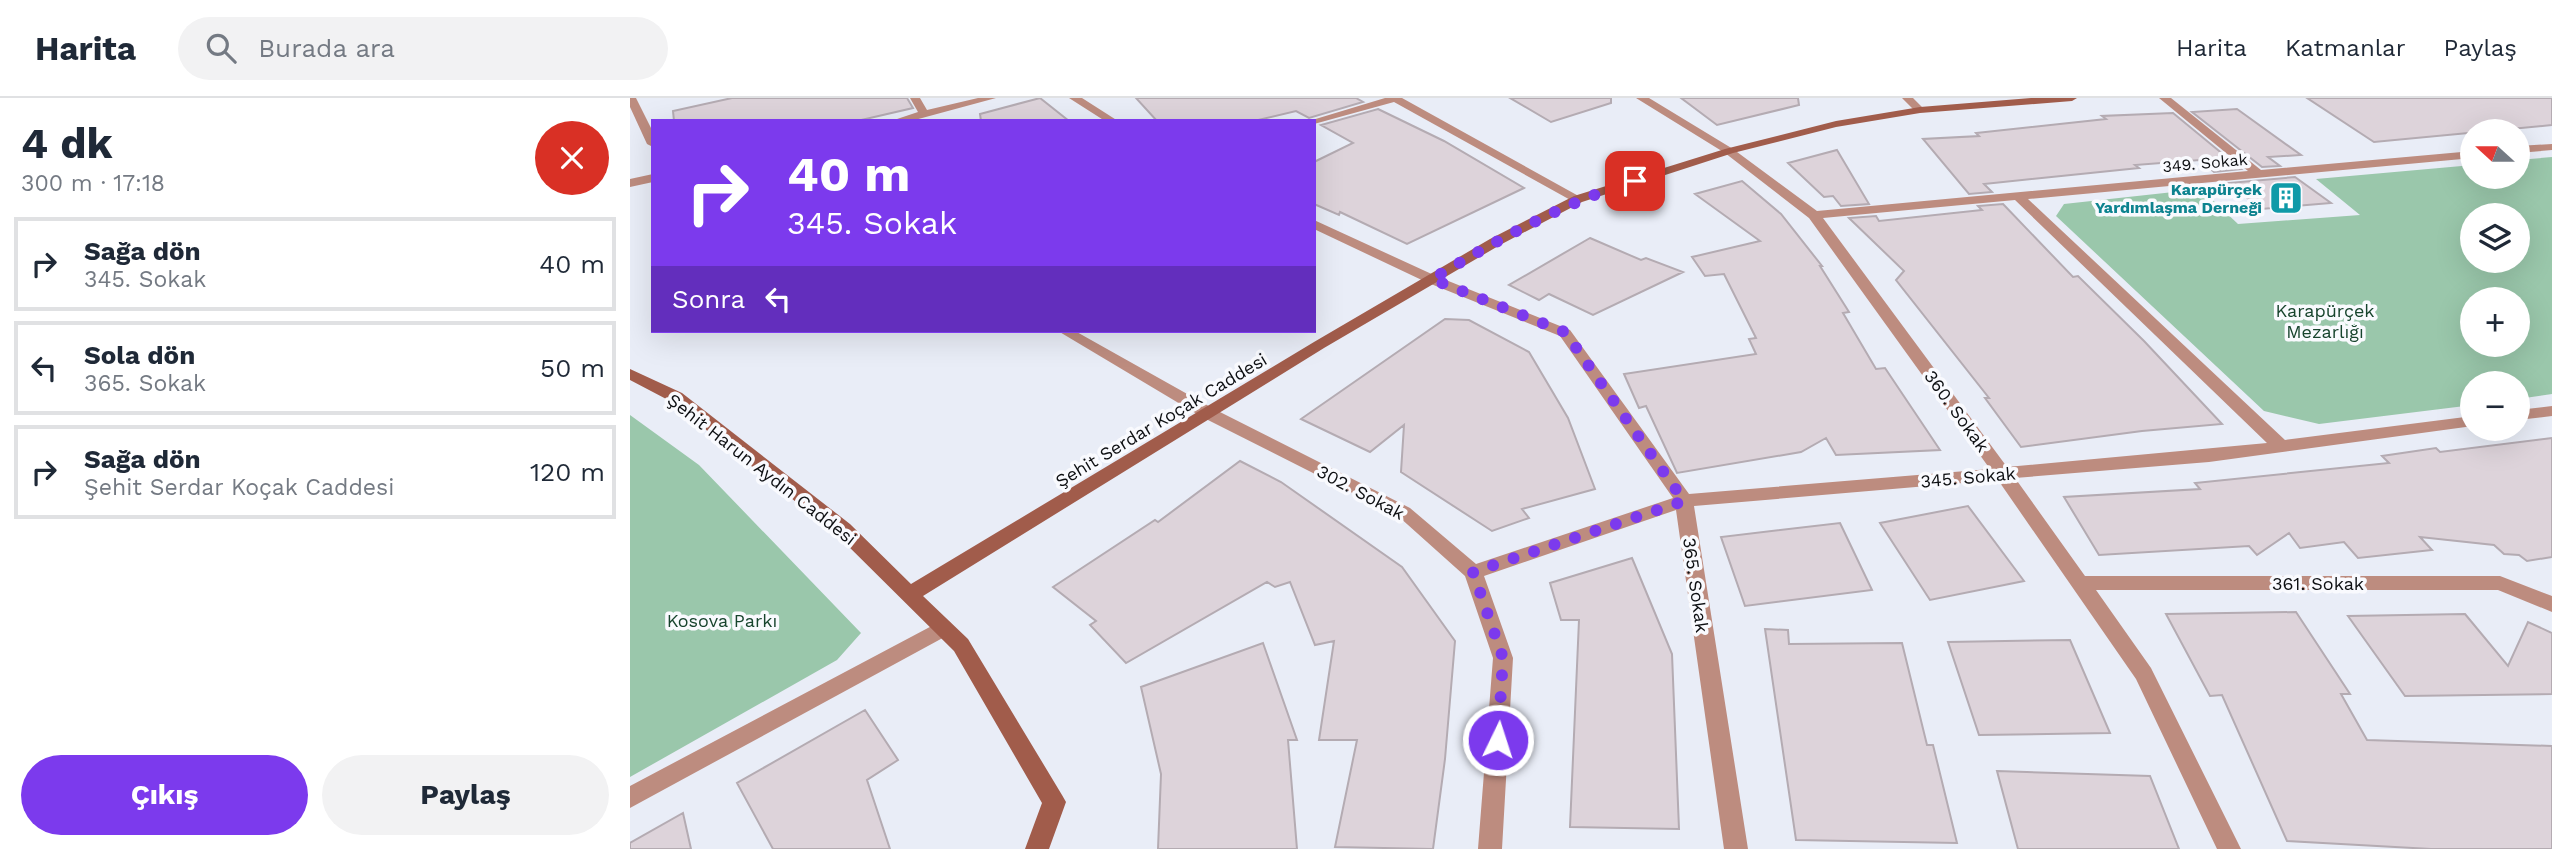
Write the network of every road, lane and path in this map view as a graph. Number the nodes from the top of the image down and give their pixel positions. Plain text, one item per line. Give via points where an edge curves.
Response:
1 (631, 98) edge
2 (915, 98) edge
3 (991, 98) edge
4 (1074, 98) edge
5 (1395, 98) edge
6 (1641, 98) edge
7 (1907, 98) edge
8 (2072, 98) edge
9 (2164, 98) edge
10 (1920, 110) junction
11 (924, 114) junction
12 (904, 119) edge
13 (1110, 119) edge
14 (636, 120) edge
15 (1316, 120) edge
16 (651, 141) edge
17 (2552, 147) edge
18 (2530, 149) edge
19 (1729, 151) junction
20 (2460, 155) edge
21 (2259, 174) junction
22 (651, 178) edge
23 (630, 183) edge
24 (2018, 195) junction
25 (1578, 199) junction
26 (1814, 215) junction
27 (1316, 225) edge
28 (1432, 279) junction
29 (1068, 333) edge
30 (630, 374) edge
31 (2552, 411) edge
32 (1208, 413) junction
33 (2530, 414) edge
34 (2460, 423) edge
35 (2281, 446) junction
36 (2003, 474) junction
37 (1684, 501) junction
38 (1473, 572) junction
39 (2080, 583) junction
40 (909, 595) junction
41 (2552, 604) edge
42 (943, 628) junction
43 (630, 798) edge
44 (1037, 849) edge
45 (1490, 849) edge
46 (1735, 849) edge
47 (2229, 849) edge

1 - 14 street
2 - 11 street
3 - 11 street
4 - 13 street
5 - 15 street
5 - 25 street
6 - 19 street, 360. Sokak
7 - 10 street
8 - 10 street, Şehit Serdar Koçak Caddesi
9 - 21 street
10 - 19 street, Şehit Serdar Koçak Caddesi via 1836,124
11 - 12 street
14 - 16 street
17 - 18 street
19 - 25 street, Şehit Serdar Koçak Caddesi
19 - 26 street, 360. Sokak
20 - 21 street, 349. Sokak
21 - 24 street, 349. Sokak
22 - 23 street
24 - 26 street, 349. Sokak
24 - 35 street
25 - 28 street, Şehit Serdar Koçak Caddesi
26 - 36 street, 360. Sokak
27 - 28 street, 365. Sokak
28 - 32 street, Şehit Serdar Koçak Caddesi
28 - 37 street, 365. Sokak via 1565,332
29 - 32 street, 302. Sokak
30 - 40 street, Şehit Harun Aydın Caddesi via 676,397 843,529
31 - 33 street
32 - 38 street, 302. Sokak via 1404,512
32 - 40 street, Şehit Serdar Koçak Caddesi
34 - 35 street, 345. Sokak
35 - 36 street, 345. Sokak
36 - 37 street, 345. Sokak
36 - 39 street, 360. Sokak
37 - 38 street, 345. Sokak
37 - 46 street, 365. Sokak
38 - 45 street, 302. Sokak via 1503,658
39 - 41 street, 361. Sokak via 2500,583
39 - 47 street, 360. Sokak via 2144,674
40 - 42 street, Şehit Harun Aydın Caddesi
42 - 43 street
42 - 44 street, Şehit Harun Aydın Caddesi via 961,645 1054,802

